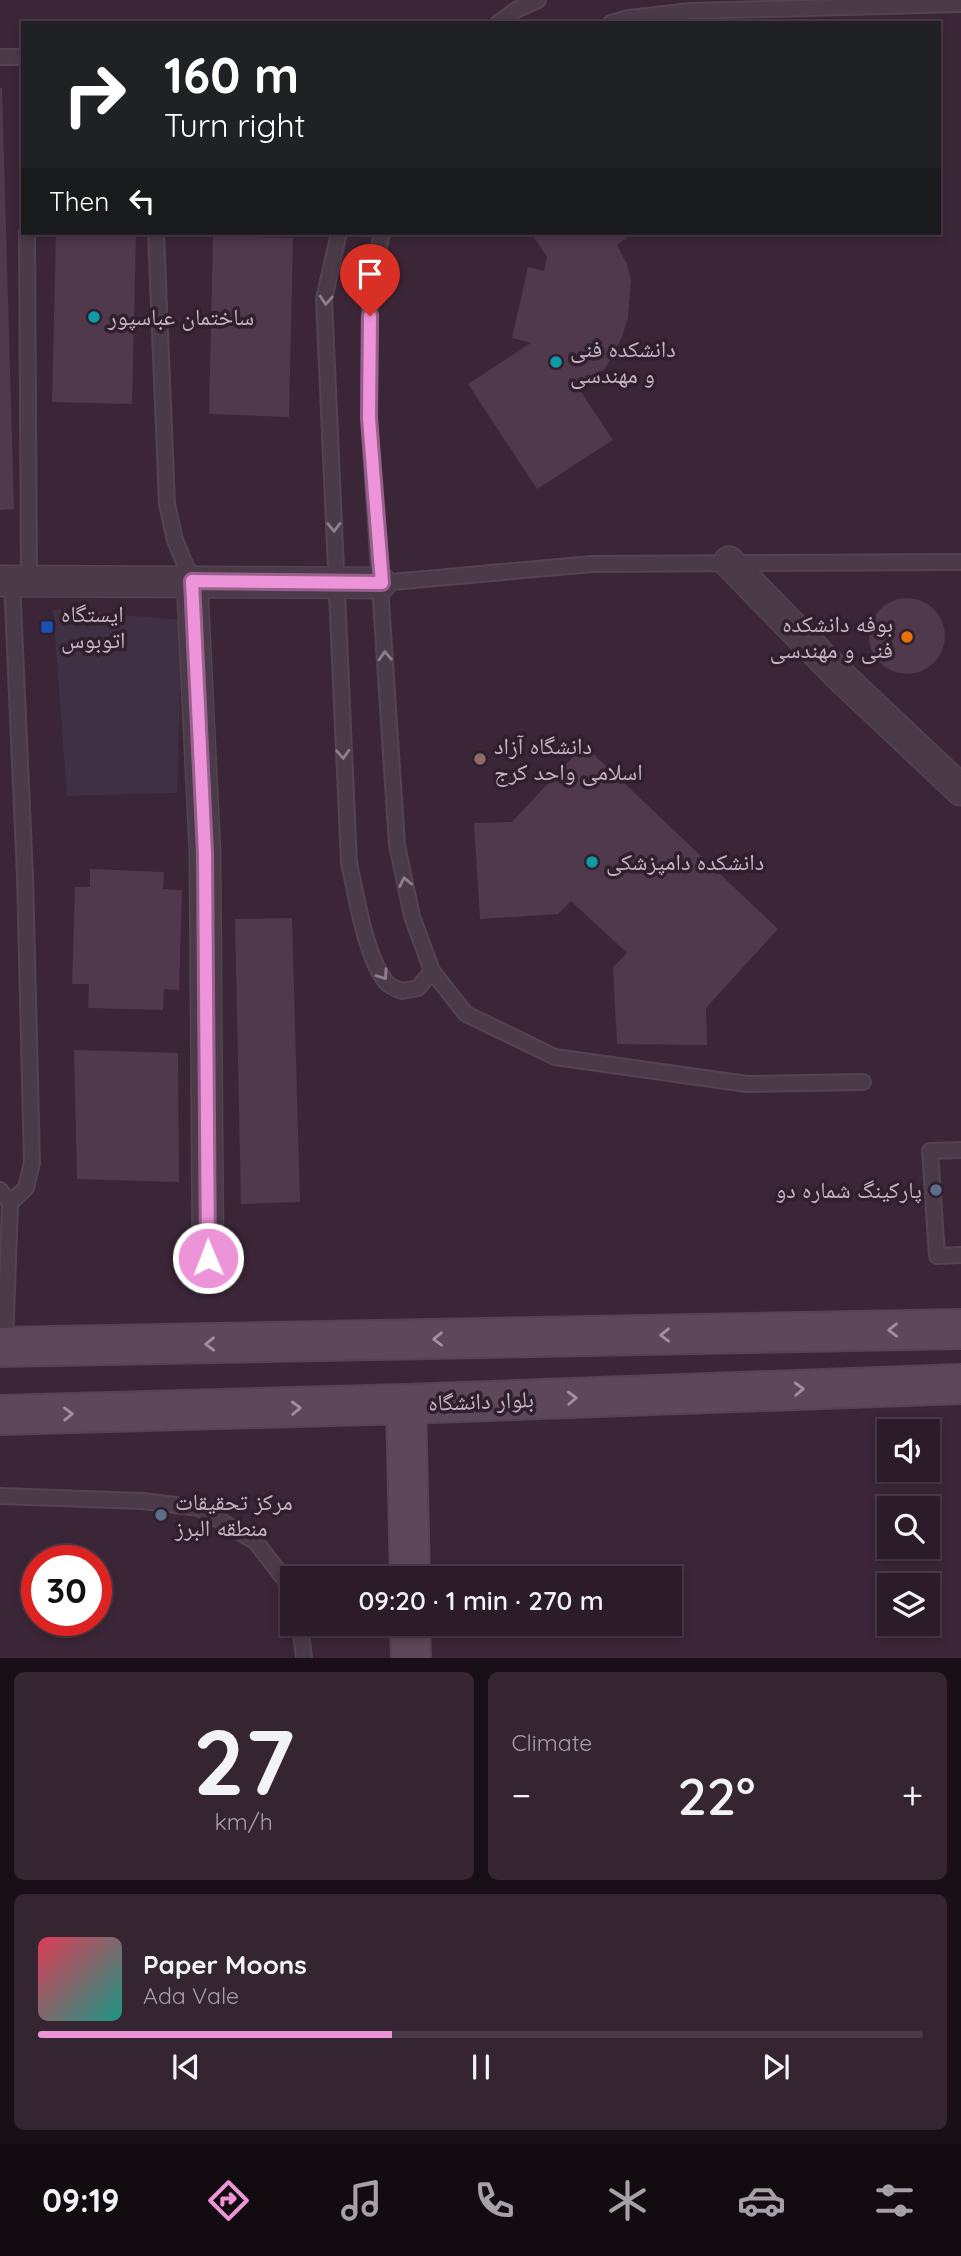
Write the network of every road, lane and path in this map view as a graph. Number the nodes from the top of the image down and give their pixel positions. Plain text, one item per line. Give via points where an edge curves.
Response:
1 (538, 0) edge
2 (961, 5) edge
3 (501, 21) edge
4 (618, 21) edge
5 (0, 57) edge
6 (21, 57) edge
7 (27, 235) edge
8 (156, 235) edge
9 (339, 235) edge
10 (382, 235) edge
11 (729, 562) junction
12 (961, 562) edge
13 (14, 581) edge
14 (192, 581) junction
15 (335, 582) junction
16 (382, 583) junction
17 (961, 790) edge
18 (432, 971) junction
19 (863, 1082) dead end
20 (961, 1150) edge
21 (0, 1190) edge
22 (10, 1203) junction
23 (961, 1255) edge
24 (208, 1258) dead end
25 (961, 1329) edge
26 (2, 1347) edge
27 (961, 1384) edge
28 (406, 1404) junction
29 (0, 1415) edge
30 (0, 1496) edge
31 (410, 1566) edge
32 (280, 1573) edge
33 (301, 1636) edge
34 (410, 1636) edge
35 (304, 1657) edge
36 (411, 1657) edge

1 - 3 lane
2 - 4 lane via 691,11
5 - 6 lane
7 - 13 lane
8 - 14 lane via 167,504 175,540
9 -> 15 lane via 324,299
10 - 16 lane via 370,290 369,418
11 - 12 lane
11 - 16 lane via 592,564
11 - 17 street
13 - 14 street
13 - 22 lane via 32,1163 26,1188
14 - 15 street
14 - 24 street via 205,853
15 - 16 street
15 -> 18 lane via 348,863 361,919 375,963 388,984 402,991 418,988
18 -> 16 lane via 412,916 397,845
18 - 19 lane via 466,1014 555,1057 747,1084
20 - 23 lane via 930,1151 937,1256
21 - 22 lane
22 - 26 lane
25 -> 26 street
28 -> 27 street, بلوار دانشگاه
29 -> 28 street, بلوار دانشگاه
28 - 31 street
30 - 32 lane via 143,1501 199,1508 256,1542
33 - 35 lane
34 - 36 street

